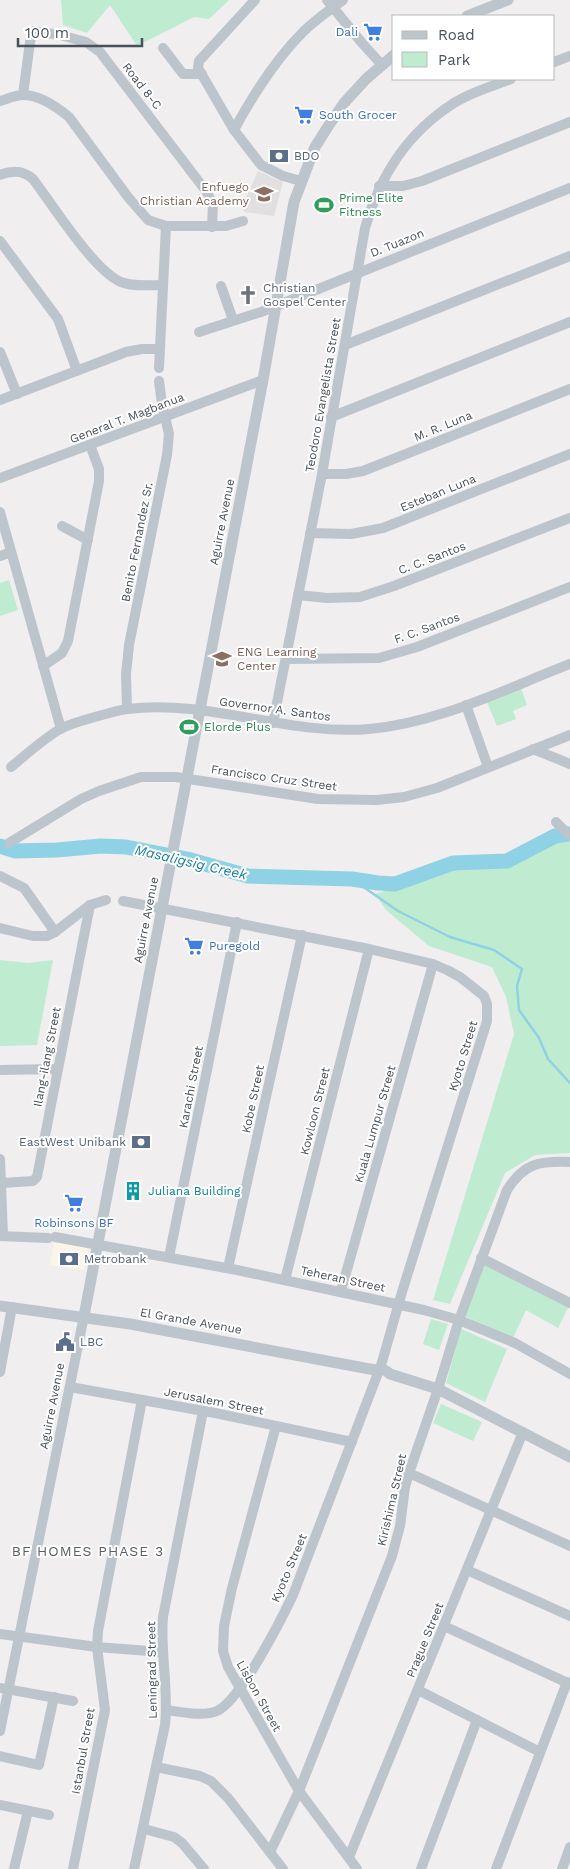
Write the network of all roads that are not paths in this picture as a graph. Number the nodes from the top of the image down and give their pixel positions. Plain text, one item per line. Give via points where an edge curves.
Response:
1 (254, 0) edge
2 (343, 0) edge
3 (508, 0) edge
4 (330, 4) edge
5 (470, 15) edge
6 (163, 48) dead end
7 (570, 56) edge
8 (392, 57) edge
9 (555, 62) edge
10 (381, 64) junction
11 (200, 71) junction
12 (509, 80) edge
13 (23, 95) junction
14 (0, 101) edge
15 (570, 122) edge
16 (234, 130) junction
17 (0, 174) edge
18 (301, 181) junction
19 (379, 186) junction
20 (570, 188) edge
21 (243, 221) dead end
22 (166, 226) junction
23 (212, 227) junction
24 (0, 241) edge
25 (570, 256) edge
26 (358, 272) junction
27 (163, 285) junction
28 (221, 286) dead end
29 (276, 306) junction
30 (233, 320) junction
31 (570, 322) edge
32 (200, 332) dead end
33 (345, 345) junction
34 (160, 349) junction
35 (0, 352) edge
36 (159, 368) dead end
37 (77, 371) junction
38 (263, 380) junction
39 (159, 382) dead end
40 (570, 389) edge
41 (17, 394) junction
42 (0, 400) edge
43 (331, 416) junction
44 (164, 417) junction
45 (90, 445) junction
46 (570, 454) edge
47 (322, 474) junction
48 (0, 478) edge
49 (0, 512) edge
50 (570, 518) edge
51 (62, 526) dead end
52 (310, 533) junction
53 (88, 540) junction
54 (12, 552) junction
55 (0, 556) edge
56 (570, 587) edge
57 (298, 595) junction
58 (286, 659) junction
59 (570, 664) edge
60 (43, 666) junction
61 (466, 705) junction
62 (126, 709) junction
63 (200, 711) junction
64 (273, 723) junction
65 (61, 729) junction
66 (570, 735) edge
67 (533, 750) junction
68 (570, 764) edge
69 (11, 767) dead end
70 (488, 767) junction
71 (187, 778) junction
72 (559, 825) dead end
73 (570, 836) edge
74 (9, 843) dead end
75 (0, 876) edge
76 (106, 900) dead end
77 (124, 901) dead end
78 (90, 905) junction
79 (162, 908) junction
80 (237, 922) junction
81 (0, 928) edge
82 (55, 932) junction
83 (302, 935) junction
84 (369, 949) junction
85 (433, 964) junction
86 (57, 1069) junction
87 (0, 1070) edge
88 (0, 1159) edge
89 (570, 1162) edge
90 (2, 1183) junction
91 (2, 1236) edge
92 (98, 1245) junction
93 (169, 1257) junction
94 (482, 1258) junction
95 (228, 1268) junction
96 (285, 1280) junction
97 (341, 1291) junction
98 (398, 1303) junction
99 (570, 1303) edge
100 (6, 1306) edge
101 (84, 1316) junction
102 (459, 1320) junction
103 (381, 1371) junction
104 (0, 1372) edge
105 (570, 1374) edge
106 (70, 1387) junction
107 (438, 1389) junction
108 (142, 1400) junction
109 (203, 1411) junction
110 (276, 1426) junction
111 (523, 1432) junction
112 (352, 1442) junction
113 (570, 1457) edge
114 (409, 1473) junction
115 (491, 1510) junction
116 (570, 1546) edge
117 (467, 1570) junction
118 (570, 1616) edge
119 (444, 1626) junction
120 (0, 1634) edge
121 (19, 1637) junction
122 (97, 1647) junction
123 (162, 1652) junction
124 (568, 1683) edge
125 (240, 1688) junction
126 (4, 1689) edge
127 (418, 1690) junction
128 (54, 1698) junction
129 (73, 1701) dead end
130 (166, 1710) junction
131 (477, 1720) junction
132 (0, 1731) edge
133 (540, 1752) junction
134 (0, 1756) edge
135 (156, 1767) junction
136 (299, 1791) junction
137 (0, 1805) edge
138 (28, 1811) junction
139 (49, 1815) dead end
140 (144, 1829) junction
141 (570, 1846) edge
142 (270, 1852) junction
143 (348, 1857) junction
144 (14, 1869) edge
145 (73, 1869) edge
146 (134, 1869) edge
147 (204, 1869) edge
148 (283, 1869) edge
149 (357, 1869) edge
150 (421, 1869) edge
151 (496, 1869) edge
152 (562, 1869) edge

1 - 11 street via 199,61
2 - 4 street
3 - 5 street
4 - 10 street
4 - 16 street via 283,55 253,95
6 - 11 street via 183,74
7 - 9 street
8 - 10 street, Aguirre Avenue
10 - 18 street, Aguirre Avenue via 344,103 316,147
11 - 16 street
12 - 19 street, Teodoro Evangelista Street via 456,102 438,114 412,138
13 - 14 street
13 - 22 street via 44,101 69,117 142,215
13 - 23 street, Road 8-C via 33,31 86,42 100,52 206,191 213,204
15 - 19 street via 422,181 402,186
16 - 18 street via 261,165
17 - 27 street via 18,171 33,178 94,261 111,277 122,283
18 - 29 street, Aguirre Avenue via 289,224
19 - 26 street, Teodoro Evangelista Street via 365,228
20 - 26 street, D. Tuazon
21 - 23 street
22 - 23 street
22 - 27 street
24 - 37 street via 58,319
25 - 33 street
26 - 29 street, D. Tuazon
26 - 33 street, Teodoro Evangelista Street
27 - 34 street
28 - 30 street
29 - 30 street, D. Tuazon
29 - 38 street, Aguirre Avenue
30 - 32 street, D. Tuazon
31 - 43 street
33 - 43 street, Teodoro Evangelista Street
34 - 36 street
34 - 37 street via 126,352
35 - 41 street
37 - 41 street
38 - 44 street, General T. Magbanua
38 - 63 street, Aguirre Avenue
39 - 44 street, Benito Fernandez Sr.
40 - 47 street, M. R. Luna via 363,471
41 - 42 street
43 - 47 street, Teodoro Evangelista Street
44 - 45 street, General T. Magbanua
44 - 62 street, Benito Fernandez Sr. via 169,434 167,456 129,645
45 - 48 street, General T. Magbanua
45 - 53 street via 99,469 99,481
46 - 52 street, Esteban Luna via 383,528 351,534
47 - 52 street, Teodoro Evangelista Street
49 - 54 street
50 - 57 street, C. C. Santos via 360,596 327,598
51 - 53 street
52 - 57 street, Teodoro Evangelista Street
53 - 60 street via 68,641 62,653
54 - 55 street
54 - 60 street
56 - 58 street, F. C. Santos via 417,647 380,658
57 - 58 street, Teodoro Evangelista Street
58 - 64 street, Teodoro Evangelista Street
59 - 61 street, Governor A. Santos
60 - 65 street
61 - 64 street, Governor A. Santos via 425,719 368,730 308,729
61 - 70 street
62 - 63 street, Governor A. Santos
62 - 65 street, Governor A. Santos
63 - 64 street, Governor A. Santos
63 - 71 street, Aguirre Avenue
65 - 69 street, Governor A. Santos
66 - 67 street, Francisco Cruz Street
67 - 68 street
67 - 70 street, Francisco Cruz Street
70 - 71 street, Francisco Cruz Street via 427,791 370,800 318,799
71 - 74 street, Francisco Cruz Street via 140,777 99,790
71 - 79 street, Aguirre Avenue
72 - 73 street
75 - 82 street via 24,888
76 - 78 street
77 - 79 street, Kyoto Street
78 - 82 street
78 - 86 street, Ilang-ilang Street
79 - 80 street, Kyoto Street
79 - 92 street, Aguirre Avenue
80 - 83 street, Kyoto Street
80 - 93 street, Karachi Street
81 - 82 street via 33,936 47,936
83 - 84 street, Kyoto Street
83 - 95 street, Kobe Street
84 - 85 street, Kyoto Street
84 - 96 street, Kowloon Street
85 - 97 street, Kuala Lumpur Street
85 - 98 street, Kyoto Street via 476,988 484,996 488,1012
86 - 87 street
86 - 90 street, Ilang-ilang Street via 37,1177
88 - 90 street
89 - 94 street, Kirishima Street via 538,1163 514,1178 506,1190
90 - 91 street
91 - 92 street, Teheran Street via 52,1237
92 - 93 street, Teheran Street
92 - 101 street, Aguirre Avenue
93 - 95 street, Teheran Street
94 - 99 street
94 - 102 street, Kirishima Street
95 - 96 street, Teheran Street
96 - 97 street, Teheran Street
97 - 98 street, Teheran Street
98 - 102 street, Teheran Street
98 - 103 street, Kyoto Street
100 - 101 street, El Grande Avenue
100 - 104 street
101 - 103 street, El Grande Avenue
101 - 106 street, Aguirre Avenue
102 - 105 street, Teheran Street
102 - 107 street, Kirishima Street
103 - 107 street, El Grande Avenue
103 - 112 street, Kyoto Street
106 - 108 street, Jerusalem Street
106 - 121 street, Aguirre Avenue
107 - 111 street, El Grande Avenue
107 - 114 street, Kirishima Street
108 - 109 street, Jerusalem Street
108 - 122 street, Istanbul Street
109 - 110 street, Jerusalem Street
109 - 123 street, Leningrad Street via 166,1598
110 - 112 street, Jerusalem Street
110 - 125 street, Lisbon Street via 224,1626 222,1644 225,1660
111 - 113 street, El Grande Avenue
111 - 115 street, Prague Street
112 - 125 street, Kyoto Street via 293,1595
114 - 115 street
114 - 136 street, Kirishima Street via 392,1556
115 - 116 street
115 - 117 street, Prague Street
117 - 118 street
117 - 119 street, Prague Street
119 - 124 street
119 - 127 street, Prague Street
120 - 121 street
121 - 122 street
121 - 126 street, Aguirre Avenue
122 - 123 street
122 - 145 street, Istanbul Street via 104,1710
123 - 130 street, Leningrad Street
124 - 133 street
125 - 130 street, Kyoto Street via 228,1703 216,1711
125 - 136 street, Lisbon Street
126 - 128 street
126 - 132 street, Aguirre Avenue
127 - 131 street
127 - 143 street, Prague Street
128 - 129 street
128 - 134 street via 39,1764
130 - 135 street, Leningrad Street
131 - 133 street
131 - 150 street
133 - 151 street
135 - 140 street, Leningrad Street
135 - 142 street via 211,1781
136 - 142 street, Kirishima Street
136 - 143 street, Lisbon Street
137 - 138 street
138 - 139 street
138 - 144 street
140 - 146 street, Leningrad Street
140 - 147 street via 174,1837
141 - 152 street
142 - 148 street
143 - 149 street, Lisbon Street

